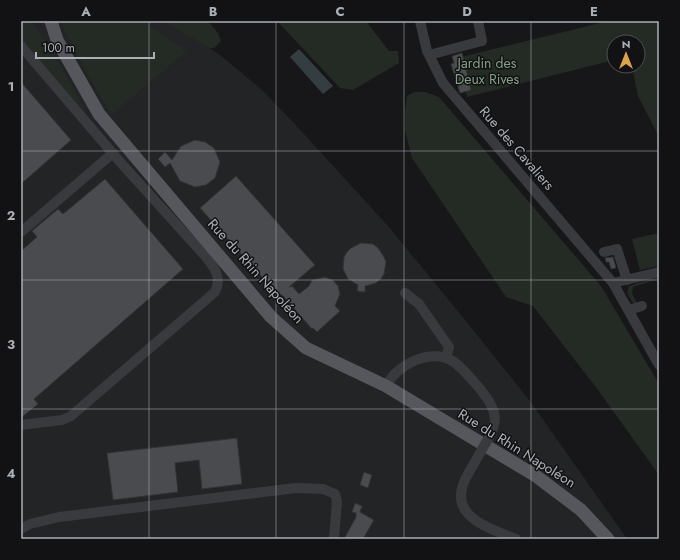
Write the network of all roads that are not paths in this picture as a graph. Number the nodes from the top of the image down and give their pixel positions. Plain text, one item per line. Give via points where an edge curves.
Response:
1 (41, 21) edge
2 (51, 21) edge
3 (420, 21) edge
4 (478, 21) edge
5 (57, 40) junction
6 (21, 46) edge
7 (429, 54) junction
8 (113, 153) junction
9 (21, 232) edge
10 (604, 252) dead end
11 (659, 272) edge
12 (626, 280) junction
13 (613, 283) junction
14 (404, 293) dead end
15 (642, 306) dead end
16 (629, 310) junction
17 (446, 358) junction
18 (659, 365) edge
19 (386, 386) junction
20 (21, 425) edge
21 (21, 529) edge
22 (334, 539) edge
23 (516, 539) edge
24 (608, 539) edge

1 - 5 main road, Rue du Rhin Napoléon
2 - 5 main road, Rue du Rhin Napoléon
3 - 7 street, Rue des Cavaliers
4 - 7 street via 482,41
5 - 19 main road, Rue du Rhin Napoléon via 99,114 271,316 306,348
6 - 8 street
7 - 13 street, Rue des Cavaliers via 446,87
8 - 9 street
8 - 20 street via 214,266 218,287 209,298 71,416 62,420
10 - 12 street via 617,249
11 - 12 street
12 - 13 street
13 - 16 street, Rue des Cavaliers
14 - 17 street via 419,304 449,347
15 - 16 street
16 - 18 street, Rue des Cavaliers
17 - 19 street via 430,357 404,366
17 - 23 street, bridge via 473,380 492,405 494,423 488,439 463,483 461,497 464,509 481,525
19 - 24 main road, Rue du Rhin Napoléon via 561,493
21 - 22 street via 30,524 59,517 296,488 323,489 335,494 337,501

